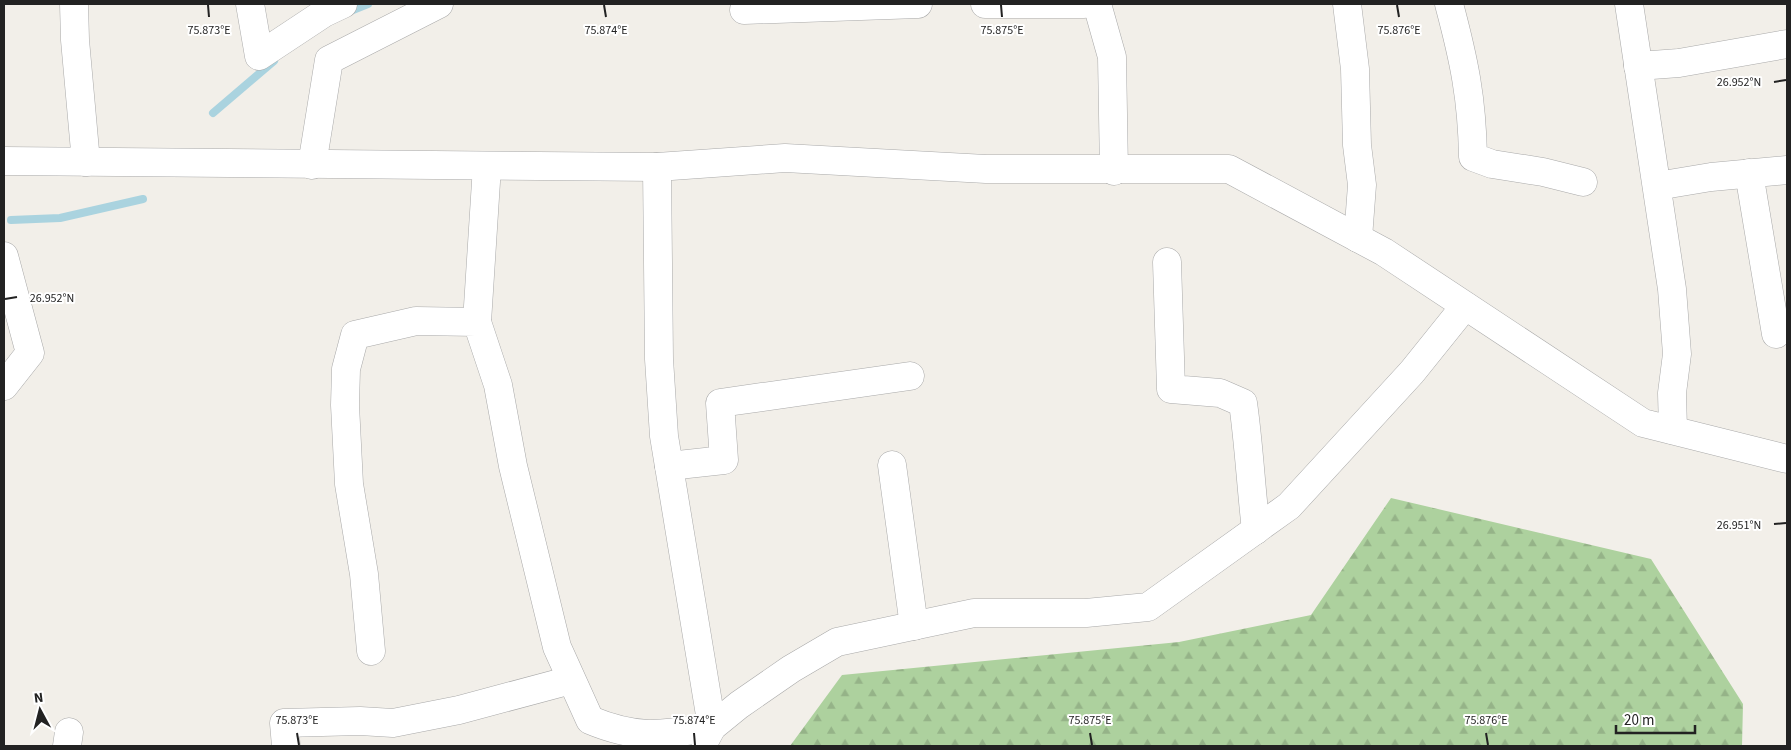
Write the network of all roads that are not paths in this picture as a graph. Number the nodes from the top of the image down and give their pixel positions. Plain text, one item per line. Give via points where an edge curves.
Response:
1 (74, 4) edge
2 (250, 4) edge
3 (343, 4) edge
4 (439, 4) edge
5 (918, 4) edge
6 (985, 4) edge
7 (1084, 4) edge
8 (1097, 4) edge
9 (1347, 4) edge
10 (1448, 4) edge
11 (1629, 4) edge
12 (821, 5) edge
13 (744, 10) dead end
14 (1787, 44) edge
15 (1638, 66) junction
16 (4, 161) edge
17 (86, 162) junction
18 (312, 165) junction
19 (487, 166) junction
20 (657, 167) junction
21 (1787, 170) edge
22 (1114, 171) junction
23 (1749, 173) junction
24 (1583, 182) dead end
25 (1657, 186) junction
26 (1358, 238) junction
27 (4, 256) edge
28 (1168, 262) dead end
29 (1465, 306) junction
30 (477, 322) junction
31 (1776, 334) dead end
32 (910, 376) dead end
33 (4, 386) edge
34 (1673, 430) junction
35 (1787, 459) edge
36 (892, 465) dead end
37 (669, 466) junction
38 (1256, 530) junction
39 (914, 626) junction
40 (371, 651) dead end
41 (571, 680) junction
42 (707, 737) edge
43 (286, 746) edge

1 - 17 street via 74,40
2 - 3 street via 259,56
4 - 18 street via 329,60
5 - 12 street
6 - 7 street
8 - 22 street via 1112,57
9 - 26 street via 1355,69 1357,145 1362,185
10 - 24 street via 1469,86 1472,157
11 - 15 street
12 - 13 street
14 - 15 street
15 - 25 street
16 - 17 street
17 - 18 street
18 - 19 street
19 - 20 street
19 - 30 street
20 - 22 street via 785,158 986,169
20 - 37 street via 659,359
21 - 23 street
22 - 26 street via 1229,169
23 - 25 street
23 - 31 street
25 - 34 street via 1672,289 1677,354 1672,393
26 - 29 street
27 - 33 street via 30,354
28 - 38 street via 1171,389 1220,393 1243,403
29 - 34 street via 1643,423
29 - 38 street via 1412,372 1289,506
30 - 40 street via 416,321 355,335 346,369 344,405 350,484 364,574
30 - 41 street via 498,385 539,580 557,647
32 - 37 street via 720,403 724,460
34 - 35 street
36 - 39 street
37 - 42 street
38 - 39 street via 1148,607 1086,613 974,613
39 - 42 street via 837,642 791,669
41 - 42 street via 590,720 617,731
41 - 43 street via 458,710 393,723 284,724

